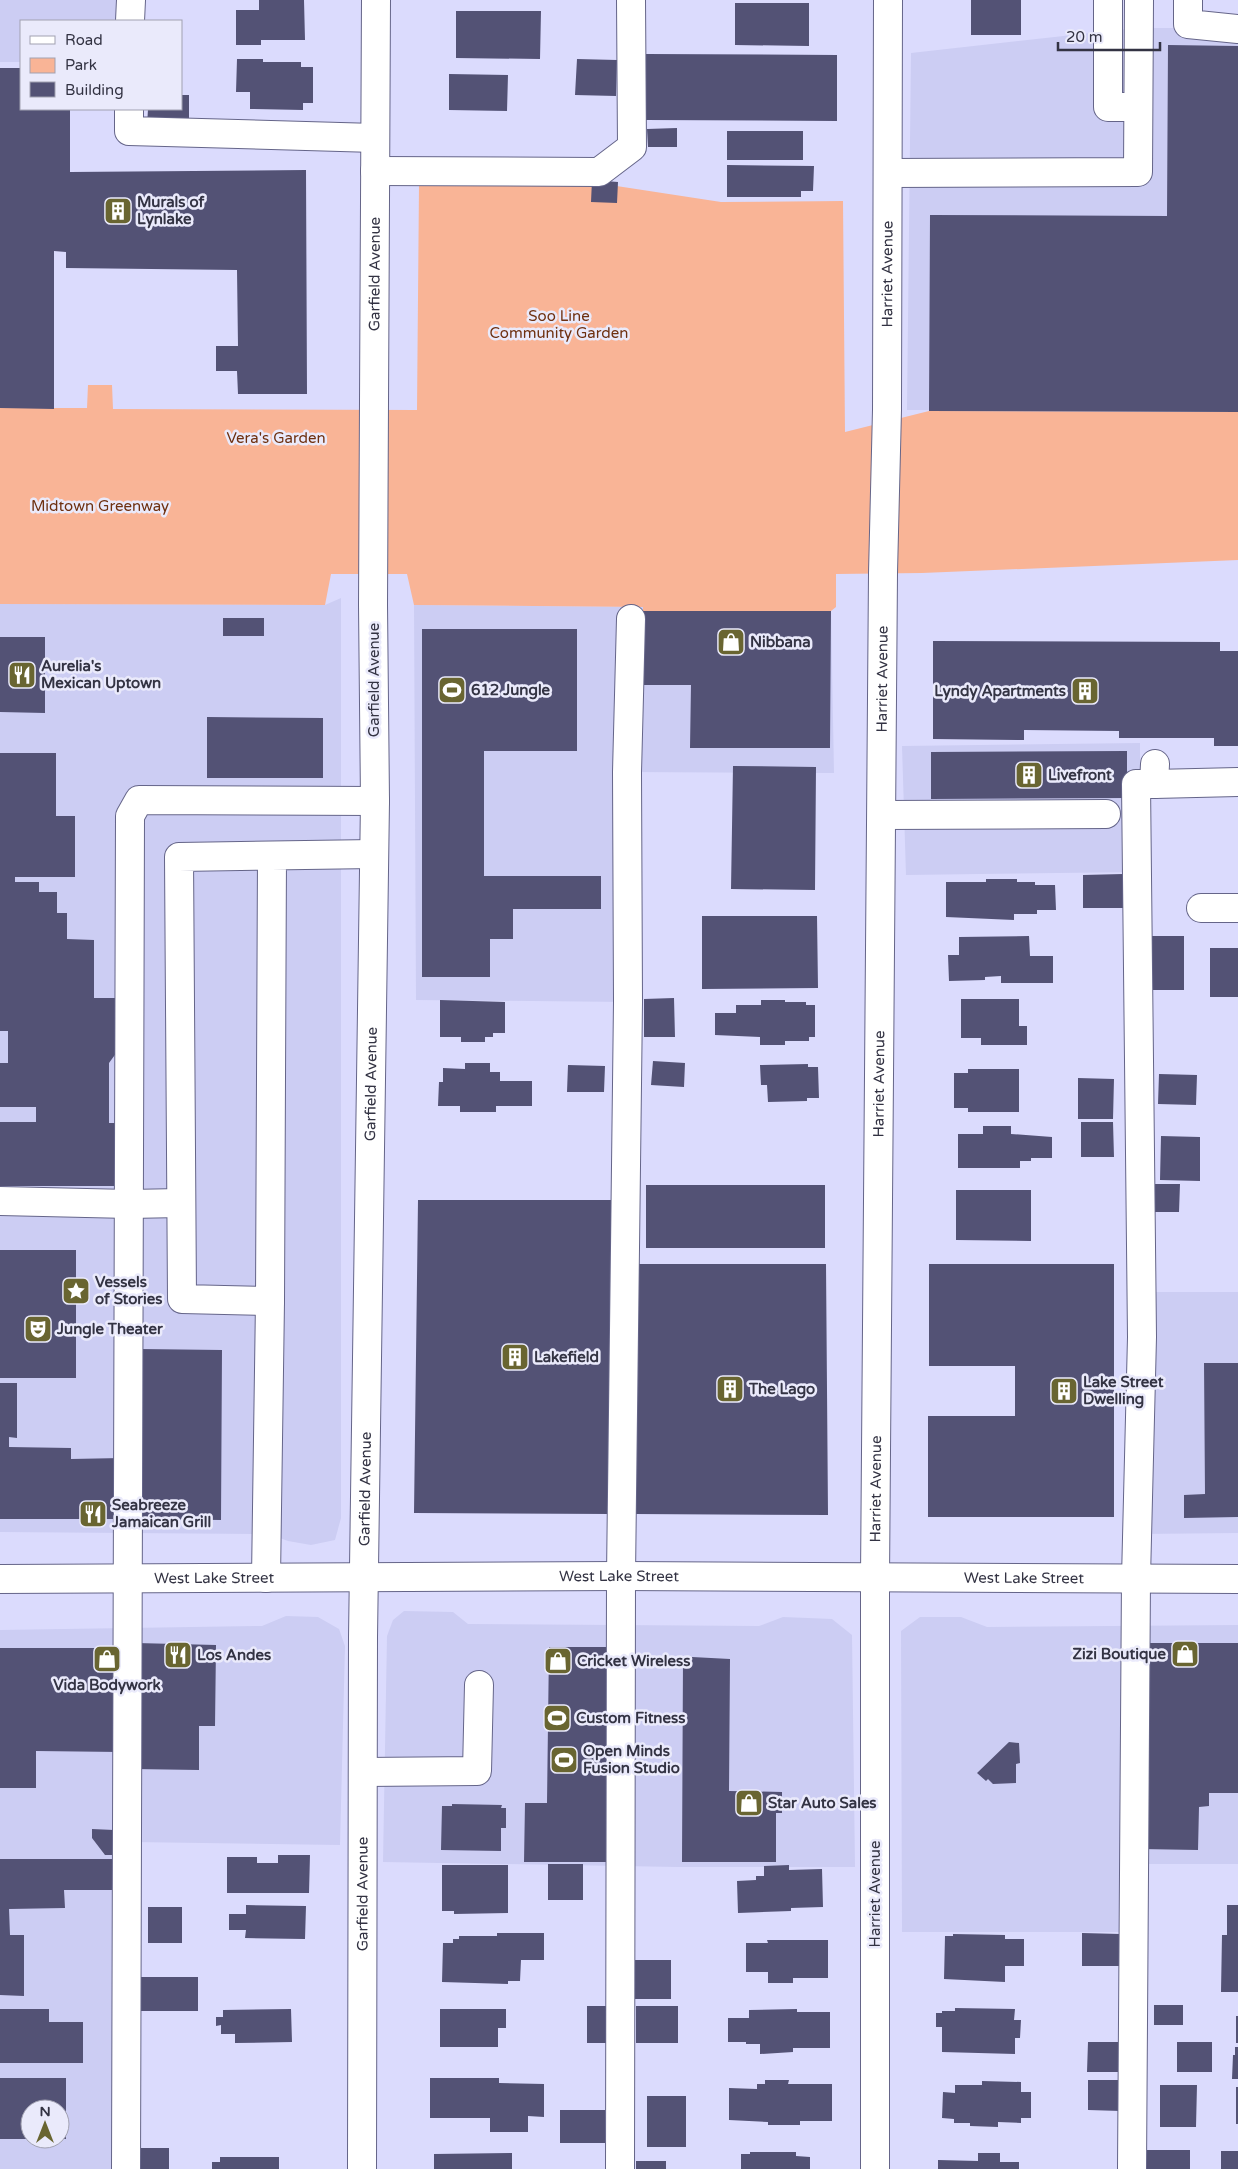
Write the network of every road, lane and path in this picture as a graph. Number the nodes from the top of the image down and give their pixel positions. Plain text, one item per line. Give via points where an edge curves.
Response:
1 (130, 0) edge
2 (376, 0) edge
3 (631, 0) edge
4 (888, 0) edge
5 (1108, 0) edge
6 (1139, 0) edge
7 (1188, 0) edge
8 (130, 20) edge
9 (1238, 29) edge
10 (1138, 107) junction
11 (129, 110) edge
12 (375, 138) junction
13 (375, 171) junction
14 (889, 173) junction
15 (631, 619) dead end
16 (1238, 782) edge
17 (375, 801) junction
18 (1106, 814) dead end
19 (882, 815) junction
20 (374, 854) junction
21 (272, 856) junction
22 (1201, 908) dead end
23 (1238, 908) edge
24 (0, 1201) edge
25 (182, 1203) junction
26 (129, 1204) junction
27 (270, 1301) junction
28 (621, 1576) junction
29 (364, 1577) junction
30 (128, 1578) junction
31 (266, 1578) junction
32 (875, 1578) junction
33 (1136, 1578) junction
34 (0, 1579) edge
35 (1238, 1579) edge
36 (479, 1685) dead end
37 (364, 1772) junction
38 (126, 2169) edge
39 (362, 2169) edge
40 (620, 2169) edge
41 (875, 2169) edge
42 (1132, 2169) edge

1 - 8 street
2 - 12 street, Garfield Avenue
3 - 13 street via 632,147 599,172
4 - 14 street, Harriet Avenue
5 - 10 street via 1108,107
6 - 10 street
7 - 9 street via 1188,24
10 - 14 street via 1138,172
11 - 12 street via 129,132
12 - 13 street, Garfield Avenue
13 - 17 street, Garfield Avenue
14 - 19 street, Harriet Avenue
15 - 28 street
16 - 33 street via 1154,774 1136,784 1142,1337
17 - 20 street, Garfield Avenue
17 - 26 street via 139,800 130,816
18 - 19 street
19 - 32 street, Harriet Avenue
20 - 21 street
20 - 29 street, Garfield Avenue
21 - 25 street via 179,857
21 - 27 street
22 - 23 street
24 - 26 street
25 - 26 street
25 - 27 street via 182,1299
26 - 30 street
27 - 31 street
28 - 29 street, West Lake Street
28 - 32 street, West Lake Street
28 - 40 street
29 - 31 street, West Lake Street
29 - 37 street, Garfield Avenue
30 - 31 street, West Lake Street
30 - 34 street, West Lake Street
30 - 38 street
32 - 33 street, West Lake Street
32 - 41 street, Harriet Avenue
33 - 35 street, West Lake Street
33 - 42 street
36 - 37 street via 477,1772
37 - 39 street, Garfield Avenue

